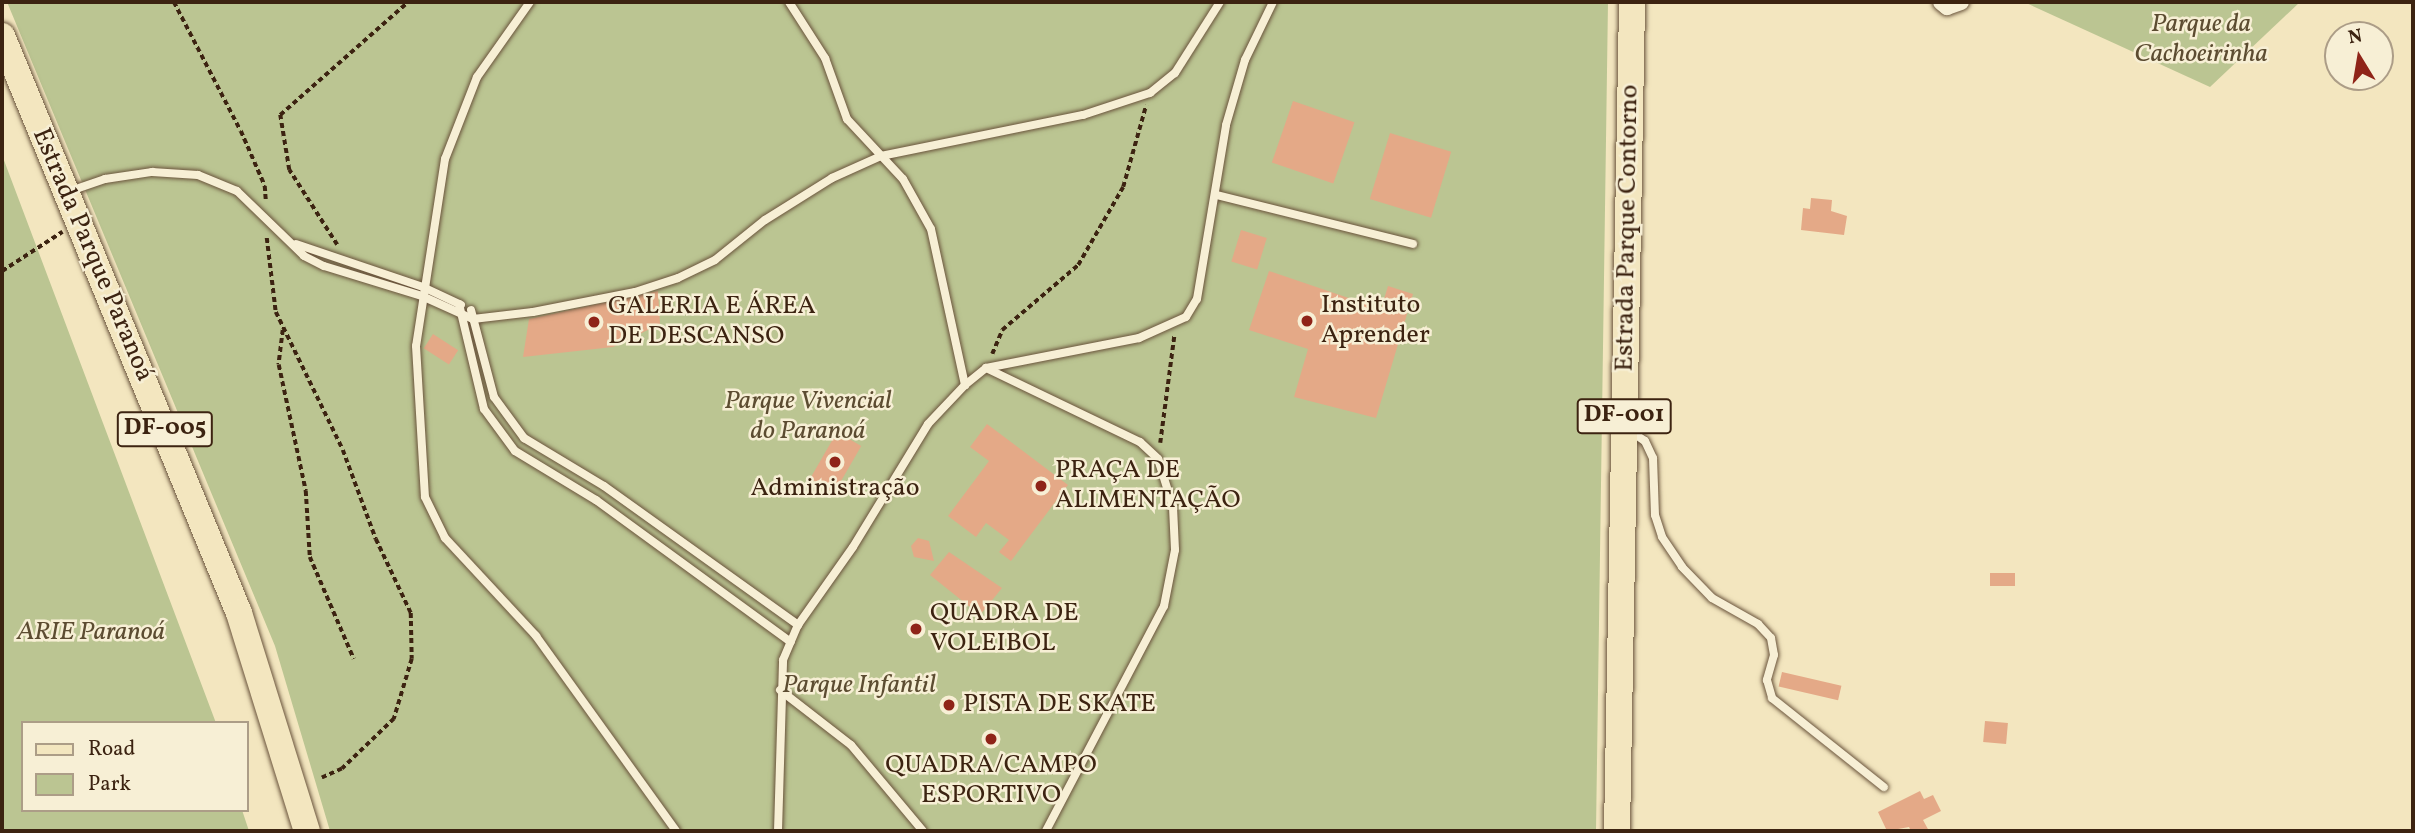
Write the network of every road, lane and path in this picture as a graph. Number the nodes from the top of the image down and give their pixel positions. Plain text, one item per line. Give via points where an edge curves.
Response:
1 (174, 2) edge
2 (408, 2) edge
3 (530, 2) edge
4 (789, 2) edge
5 (1220, 2) edge
6 (1273, 2) edge
7 (1632, 2) edge
8 (1941, 2) edge
9 (1961, 2) edge
10 (2, 36) edge
11 (1150, 93) junction
12 (881, 156) junction
13 (64, 193) junction
14 (1217, 195) junction
15 (267, 217) junction
16 (76, 223) junction
17 (296, 244) junction
18 (1413, 244) dead end
19 (349, 265) junction
20 (2, 271) edge
21 (422, 291) junction
22 (459, 304) junction
23 (461, 314) junction
24 (472, 314) junction
25 (1175, 325) junction
26 (283, 328) junction
27 (484, 361) junction
28 (472, 364) junction
29 (986, 368) junction
30 (965, 385) junction
31 (1624, 426) junction
32 (1158, 459) junction
33 (798, 625) junction
34 (790, 642) junction
35 (354, 659) dead end
36 (780, 690) junction
37 (322, 778) dead end
38 (1884, 787) dead end
39 (307, 831) edge
40 (676, 831) edge
41 (778, 831) edge
42 (923, 831) edge
43 (1046, 831) edge
44 (1617, 831) edge

1 - 15 path via 265,186
2 - 19 path via 280,115 289,170
3 - 21 lane via 477,77 462,107 445,159
4 - 12 lane via 825,58 847,119
5 - 11 lane via 1175,73
6 - 14 lane via 1245,60 1226,125
7 - 31 main road, Estrada Parque Contorno / DF-001
8 - 9 street via 1947,7
10 - 13 main road, Estrada Parque Paranoá / DF-005
11 - 12 lane via 1083,115
11 - 29 path via 1123,187 1078,265 1002,330
12 - 24 lane via 832,177 765,220 715,260 678,278 635,292 533,313
12 - 30 lane via 903,179 930,229
13 - 15 lane via 105,180 152,173 198,175 237,191
13 - 16 main road, Estrada Parque Paranoá / DF-005
14 - 18 lane
14 - 25 lane via 1196,299
15 - 17 lane
15 - 26 path via 267,264
16 - 20 path
16 - 39 main road, Estrada Parque Paranoá / DF-005 via 239,613
17 - 19 lane
17 - 21 lane via 304,256 324,266
19 - 21 lane
21 - 22 lane
21 - 23 lane
21 - 40 lane via 416,346 419,443 425,497 434,520 536,636
22 - 23 lane
22 - 24 lane
23 - 24 lane
23 - 28 lane
24 - 27 lane
25 - 29 lane via 1139,338
25 - 32 path
26 - 35 path via 279,365 306,491 310,557
26 - 37 path via 343,450 376,539 411,613 412,659 394,719 342,769
27 - 28 lane
27 - 33 lane via 499,406 524,438 604,486
28 - 34 lane via 484,409 515,451 596,500
29 - 30 lane
29 - 32 lane via 1140,442
30 - 33 lane via 928,424
31 - 38 lane via 1645,441 1653,458 1655,515 1662,537 1682,567 1712,598 1758,624 1771,638 1774,654 1767,680 1772,698
31 - 44 main road, Estrada Parque Contorno / DF-001
32 - 43 lane via 1173,507 1173,578 1164,606
33 - 34 lane
34 - 36 lane
36 - 41 lane
36 - 42 lane via 851,745

